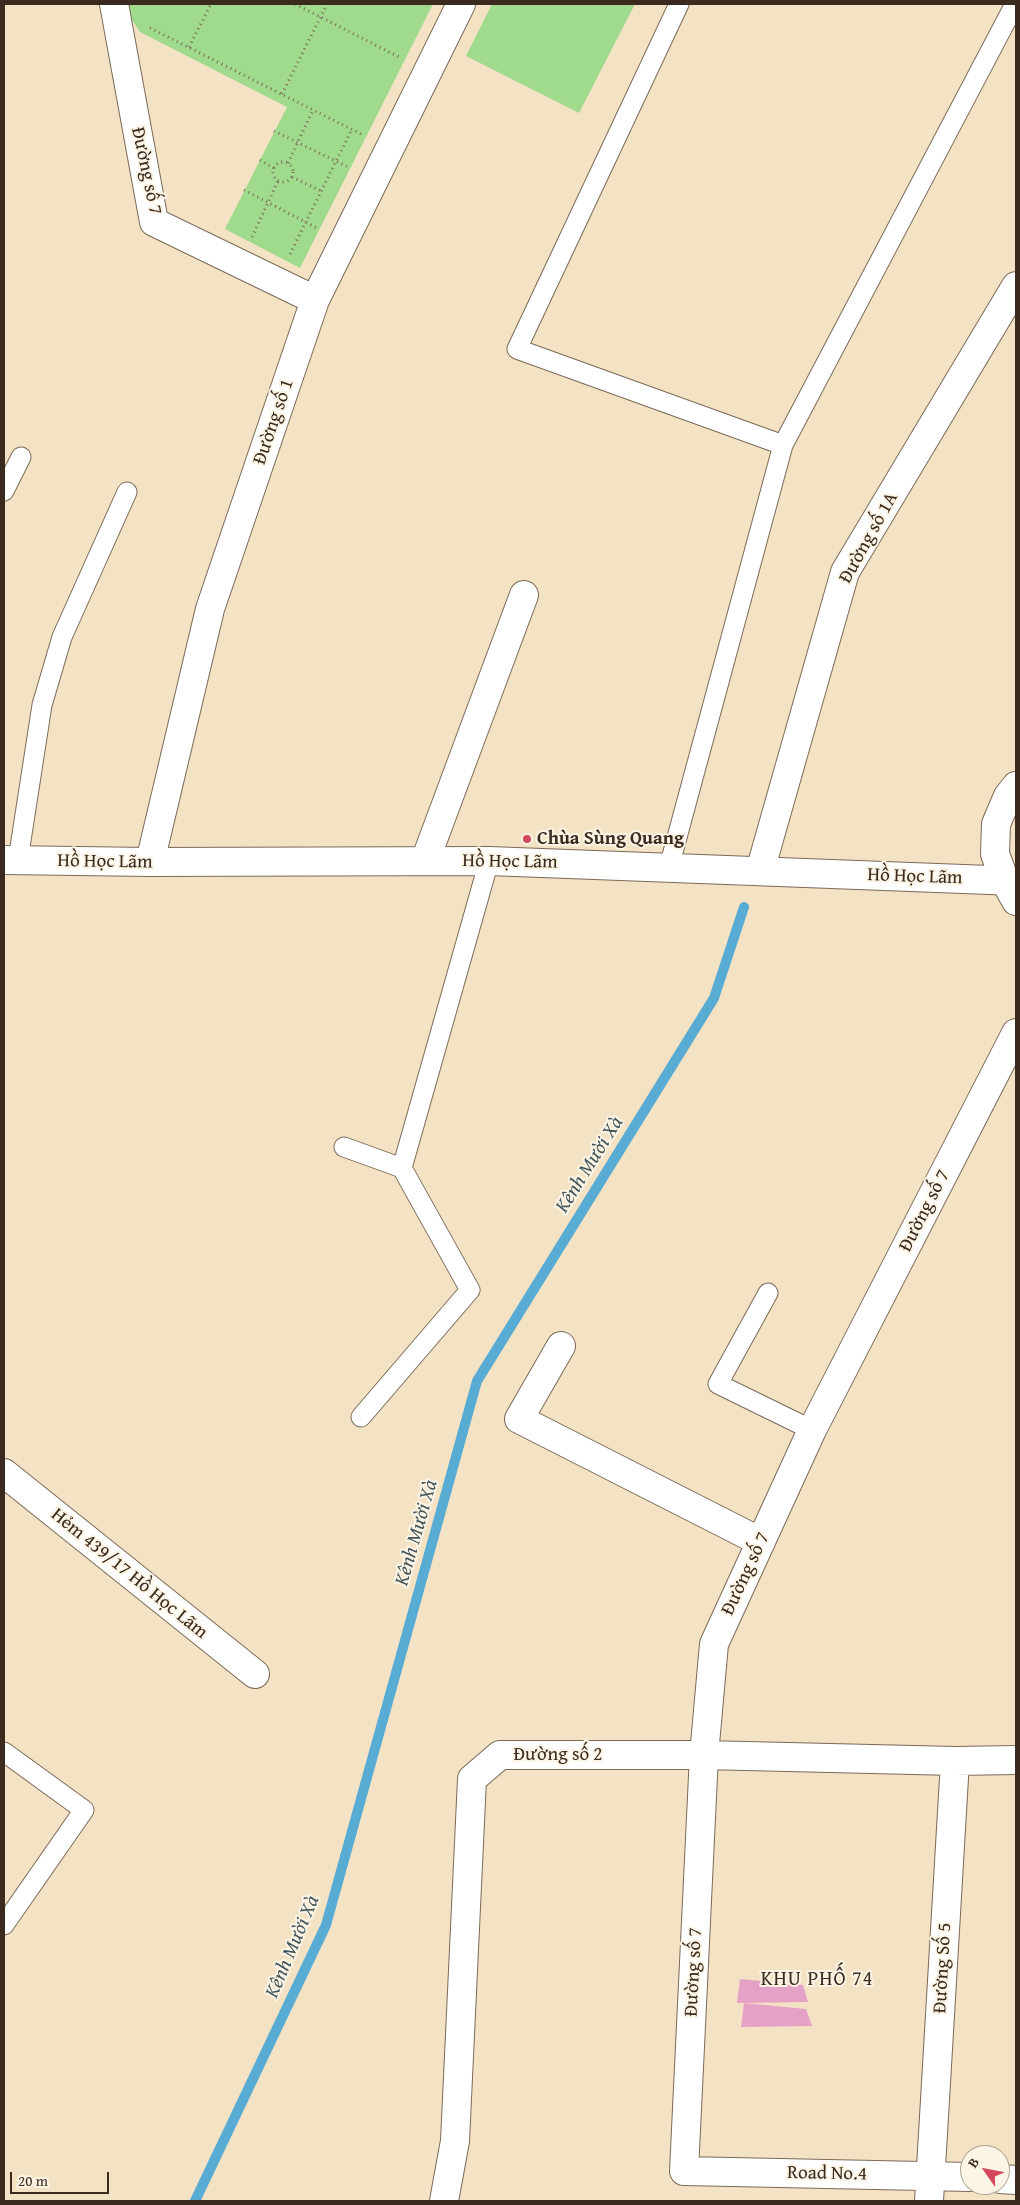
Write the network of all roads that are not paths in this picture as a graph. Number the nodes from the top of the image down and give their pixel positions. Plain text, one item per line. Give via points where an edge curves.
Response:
1 (114, 4) edge
2 (461, 4) edge
3 (679, 4) edge
4 (1015, 4) edge
5 (1016, 286) edge
6 (315, 300) junction
7 (782, 445) junction
8 (21, 457) dead end
9 (4, 491) edge
10 (126, 492) dead end
11 (524, 595) dead end
12 (1016, 786) edge
13 (11, 860) edge
14 (425, 861) junction
15 (489, 861) junction
16 (150, 862) junction
17 (669, 867) junction
18 (760, 870) junction
19 (1012, 888) edge
20 (1016, 1034) edge
21 (344, 1147) dead end
22 (402, 1168) junction
23 (768, 1293) dead end
24 (561, 1346) dead end
25 (361, 1417) dead end
26 (812, 1430) junction
27 (4, 1473) edge
28 (762, 1542) junction
29 (255, 1674) dead end
30 (4, 1752) edge
31 (704, 1755) junction
32 (1016, 1760) edge
33 (955, 1761) junction
34 (4, 1925) edge
35 (684, 2171) joint
36 (960, 2180) edge
37 (930, 2188) edge
38 (444, 2201) edge

1 - 6 street, Đường số 7 via 154,222
2 - 6 street, Đường số 1
3 - 7 lane via 517,349
4 - 7 lane
5 - 18 street, Đường số 1A via 846,572
6 - 16 street, Đường số 1 via 210,609
7 - 17 lane
8 - 9 lane
10 - 13 lane via 62,638 42,705
11 - 14 street
12 - 19 street via 996,824 995,854
13 - 16 street, Hồ Học Lãm
14 - 15 street, Hồ Học Lãm
14 - 16 street, Hồ Học Lãm
15 - 17 street, Hồ Học Lãm
15 - 22 lane
17 - 18 street, Hồ Học Lãm
18 - 19 street, Hồ Học Lãm
20 - 26 street, Đường số 7
21 - 22 lane
22 - 25 lane via 470,1290
23 - 26 lane via 718,1384
24 - 28 street via 519,1419
26 - 28 street, Đường số 7
27 - 29 street, Hẻm 439/17 Hồ Học Lãm
28 - 31 street, Đường số 7 via 714,1644
30 - 34 lane via 84,1810
31 - 33 street, Đường số 2
31 - 35 street, Đường số 7
31 - 38 street, Đường số 2 via 500,1756 472,1779 455,2141
32 - 33 street, Đường số 2
33 - 37 street, Đường Số 5
35 - 37 street, Road No.4
36 - 37 street, Road No.4

